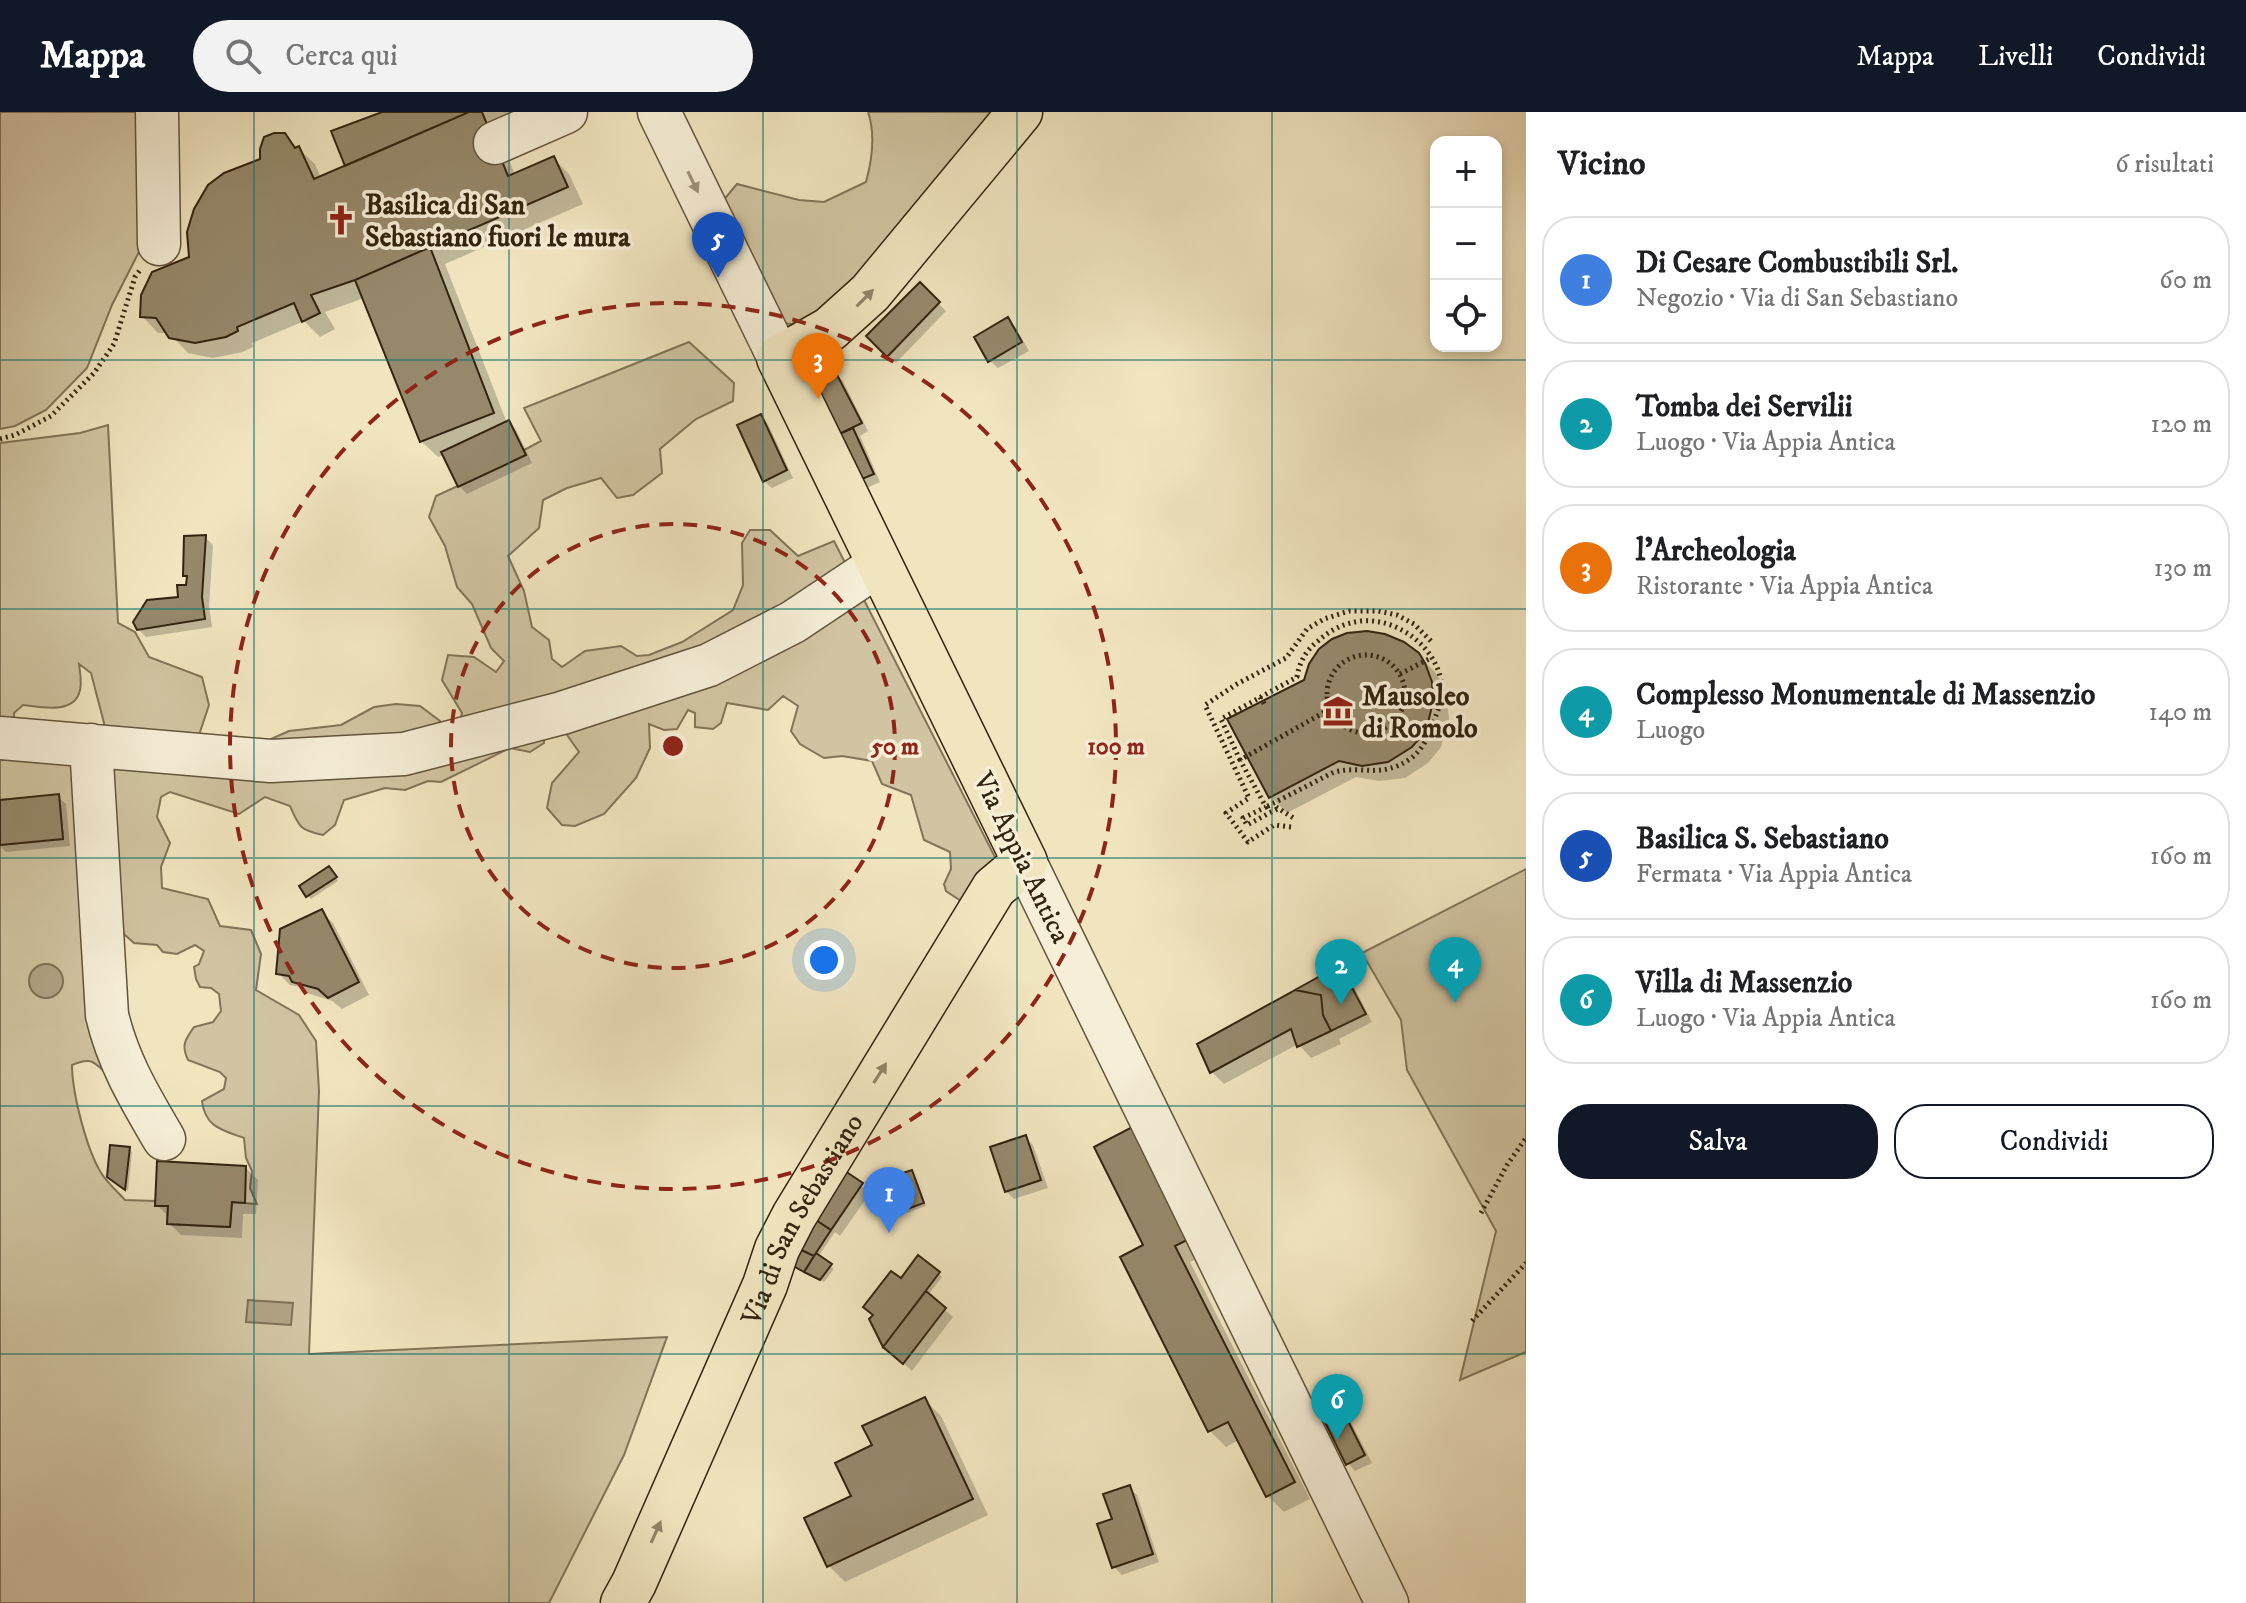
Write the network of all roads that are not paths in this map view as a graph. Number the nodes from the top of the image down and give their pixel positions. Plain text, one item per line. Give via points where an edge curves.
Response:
1 (157, 112) edge
2 (566, 112) edge
3 (659, 112) edge
4 (1020, 112) edge
5 (495, 143) dead end
6 (159, 244) road end
7 (779, 358) junction
8 (880, 564) junction
9 (0, 738) edge
10 (91, 745) junction
11 (1025, 862) junction
12 (164, 1139) dead end
13 (623, 1603) edge
14 (1387, 1603) edge

1 - 6 street
2 - 5 street
3 -> 7 street, Via Appia Antica
7 -> 4 main road via 830,329 870,293
7 - 8 main road, Via Appia Antica
8 - 10 street via 793,622 709,665 562,713 404,754 271,761
8 - 11 main road, Via Appia Antica
9 - 10 street
10 - 12 street via 107,1015 125,1070
13 -> 11 main road, Via di San Sebastiano via 794,1216 994,888
11 - 14 street, Via Appia Antica

